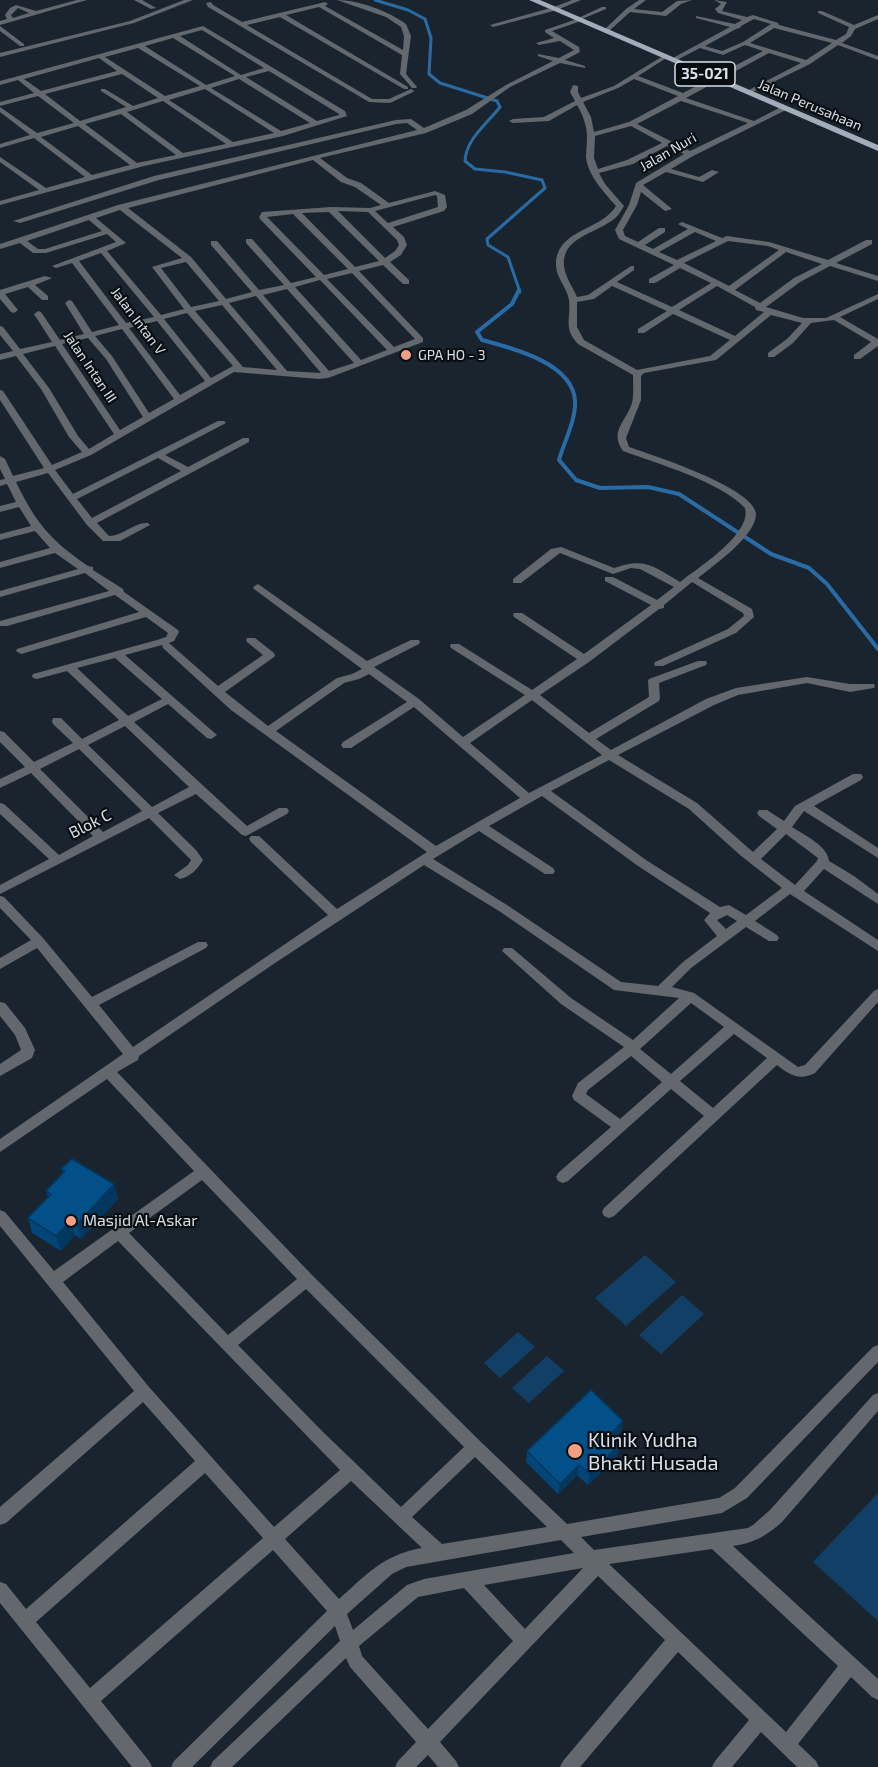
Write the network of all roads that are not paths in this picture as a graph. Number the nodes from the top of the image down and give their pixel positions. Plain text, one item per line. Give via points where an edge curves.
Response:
1 (84, 0) edge
2 (137, 0) edge
3 (175, 0) edge
4 (190, 0) edge
5 (339, 0) edge
6 (533, 0) edge
7 (578, 0) edge
8 (643, 0) edge
9 (671, 0) edge
10 (689, 0) edge
11 (717, 0) edge
12 (206, 1) edge
13 (679, 2) junction
14 (319, 5) junction
15 (153, 8) junction
16 (604, 8) dead end
17 (554, 9) junction
18 (229, 10) junction
19 (628, 10) junction
20 (760, 10) dead end
21 (221, 12) junction
22 (820, 12) dead end
23 (281, 15) junction
24 (698, 17) dead end
25 (878, 17) edge
26 (578, 19) junction
27 (753, 19) junction
28 (0, 23) edge
29 (245, 23) junction
30 (493, 25) dead end
31 (775, 26) junction
32 (738, 27) junction
33 (854, 27) junction
34 (0, 28) edge
35 (91, 30) junction
36 (606, 32) junction
37 (173, 35) junction
38 (559, 39) junction
39 (539, 43) dead end
40 (745, 43) junction
41 (836, 43) junction
42 (22, 45) junction
43 (139, 45) junction
44 (702, 47) junction
45 (799, 49) dead end
46 (769, 50) junction
47 (0, 51) edge
48 (723, 53) junction
49 (404, 54) junction
50 (0, 55) edge
51 (540, 55) dead end
52 (100, 56) junction
53 (731, 56) dead end
54 (787, 56) junction
55 (740, 58) dead end
56 (878, 58) edge
57 (669, 59) junction
58 (557, 61) junction
59 (749, 61) junction
60 (808, 63) junction
61 (583, 67) dead end
62 (268, 69) junction
63 (124, 71) junction
64 (242, 76) junction
65 (634, 77) junction
66 (19, 78) junction
67 (715, 78) junction
68 (0, 83) edge
69 (208, 86) junction
70 (575, 86) dead end
71 (410, 88) junction
72 (103, 90) dead end
73 (747, 93) junction
74 (40, 94) junction
75 (682, 97) junction
76 (164, 98) junction
77 (580, 101) junction
78 (0, 104) edge
79 (132, 108) junction
80 (0, 109) edge
81 (784, 109) junction
82 (122, 111) junction
83 (513, 121) dead end
84 (78, 123) junction
85 (754, 123) junction
86 (315, 124) junction
87 (632, 124) junction
88 (423, 130) junction
89 (280, 134) junction
90 (591, 135) junction
91 (34, 136) junction
92 (231, 144) junction
93 (665, 144) junction
94 (0, 146) edge
95 (298, 147) junction
96 (878, 148) edge
97 (690, 154) junction
98 (181, 155) junction
99 (0, 159) edge
100 (314, 159) junction
101 (140, 165) junction
102 (665, 169) junction
103 (595, 172) junction
104 (715, 172) dead end
105 (91, 178) junction
106 (157, 178) junction
107 (639, 185) junction
108 (45, 191) junction
109 (90, 197) junction
110 (0, 203) edge
111 (388, 206) junction
112 (121, 207) junction
113 (668, 209) dead end
114 (109, 210) junction
115 (332, 210) junction
116 (370, 210) junction
117 (295, 211) junction
118 (621, 213) junction
119 (90, 217) junction
120 (17, 221) dead end
121 (682, 224) dead end
122 (387, 226) junction
123 (694, 229) junction
124 (662, 230) dead end
125 (109, 231) junction
126 (21, 240) junction
127 (721, 240) junction
128 (249, 241) dead end
129 (869, 242) dead end
130 (214, 243) dead end
131 (639, 245) junction
132 (0, 247) edge
133 (785, 249) junction
134 (102, 250) junction
135 (653, 252) junction
136 (188, 259) junction
137 (74, 260) junction
138 (385, 261) junction
139 (679, 264) junction
140 (829, 264) junction
141 (56, 266) dead end
142 (631, 268) dead end
143 (354, 270) junction
144 (320, 277) junction
145 (48, 278) dead end
146 (878, 279) edge
147 (652, 281) dead end
148 (406, 282) dead end
149 (611, 282) junction
150 (716, 283) junction
151 (30, 284) junction
152 (288, 285) junction
153 (729, 290) junction
154 (0, 293) edge
155 (258, 293) junction
156 (878, 296) edge
157 (45, 298) dead end
158 (576, 300) junction
159 (224, 302) junction
160 (69, 303) dead end
161 (759, 308) junction
162 (14, 309) dead end
163 (189, 310) junction
164 (673, 310) junction
165 (770, 312) junction
166 (38, 315) dead end
167 (157, 318) junction
168 (834, 318) junction
169 (808, 321) junction
170 (126, 326) junction
171 (0, 328) edge
172 (641, 331) dead end
173 (89, 334) junction
174 (737, 340) junction
175 (57, 343) junction
176 (877, 343) edge
177 (393, 351) junction
178 (18, 352) junction
179 (771, 355) dead end
180 (0, 357) edge
181 (857, 357) dead end
182 (360, 364) junction
183 (241, 370) junction
184 (284, 373) junction
185 (638, 374) junction
186 (328, 375) junction
187 (209, 381) junction
188 (0, 393) edge
189 (179, 400) junction
190 (148, 418) junction
191 (221, 423) dead end
192 (119, 435) junction
193 (246, 440) dead end
194 (88, 453) junction
195 (157, 454) junction
196 (0, 459) edge
197 (50, 469) junction
198 (187, 470) junction
199 (5, 482) edge
200 (72, 498) junction
201 (21, 504) junction
202 (0, 509) edge
203 (90, 523) junction
204 (145, 525) dead end
205 (37, 527) junction
206 (0, 537) edge
207 (57, 549) junction
208 (0, 565) edge
209 (89, 569) junction
210 (692, 578) junction
211 (609, 579) dead end
212 (517, 581) dead end
213 (258, 587) dead end
214 (681, 587) junction
215 (119, 591) junction
216 (0, 594) edge
217 (660, 606) junction
218 (148, 613) junction
219 (518, 615) dead end
220 (3, 624) dead end
221 (251, 640) dead end
222 (415, 642) dead end
223 (167, 646) dead end
224 (455, 646) dead end
225 (21, 651) dead end
226 (117, 654) junction
227 (585, 660) junction
228 (702, 663) dead end
229 (659, 664) dead end
230 (69, 667) junction
231 (368, 667) junction
232 (37, 676) dead end
233 (870, 686) dead end
234 (217, 692) junction
235 (533, 695) junction
236 (170, 699) junction
237 (415, 702) junction
238 (128, 720) junction
239 (57, 721) dead end
240 (268, 731) junction
241 (0, 735) edge
242 (211, 735) dead end
243 (588, 739) junction
244 (463, 743) junction
245 (80, 744) junction
246 (347, 745) dead end
247 (611, 756) junction
248 (33, 768) junction
249 (857, 777) dead end
250 (0, 784) edge
251 (195, 789) junction
252 (543, 791) junction
253 (528, 799) junction
254 (805, 806) junction
255 (0, 807) edge
256 (283, 811) dead end
257 (149, 813) junction
258 (763, 813) dead end
259 (480, 826) junction
260 (785, 828) junction
261 (101, 837) junction
262 (255, 839) dead end
263 (878, 854) edge
264 (430, 856) junction
265 (753, 859) junction
266 (57, 860) junction
267 (823, 863) junction
268 (549, 871) dead end
269 (180, 874) dead end
270 (0, 890) edge
271 (793, 890) junction
272 (0, 900) edge
273 (878, 900) edge
274 (718, 912) junction
275 (337, 916) junction
276 (745, 921) junction
277 (725, 936) junction
278 (773, 938) dead end
279 (39, 941) junction
280 (202, 945) dead end
281 (878, 946) edge
282 (508, 951) dead end
283 (0, 964) edge
284 (660, 991) junction
285 (878, 994) edge
286 (690, 996) junction
287 (90, 1004) junction
288 (0, 1007) edge
289 (733, 1027) junction
290 (632, 1048) junction
291 (133, 1056) junction
292 (777, 1057) junction
293 (0, 1071) edge
294 (108, 1072) junction
295 (671, 1082) junction
296 (714, 1116) junction
297 (620, 1126) junction
298 (0, 1146) edge
299 (203, 1172) junction
300 (563, 1177) dead end
301 (609, 1212) dead end
302 (0, 1216) edge
303 (119, 1232) junction
304 (307, 1280) junction
305 (52, 1281) junction
306 (228, 1344) junction
307 (878, 1352) edge
308 (144, 1392) junction
309 (878, 1400) edge
310 (475, 1447) junction
311 (205, 1463) junction
312 (352, 1470) junction
313 (0, 1517) edge
314 (400, 1518) junction
315 (567, 1533) junction
316 (272, 1538) junction
317 (715, 1541) junction
318 (441, 1554) junction
319 (595, 1561) junction
320 (468, 1580) junction
321 (0, 1590) edge
322 (338, 1611) junction
323 (25, 1621) junction
324 (525, 1641) junction
325 (676, 1641) junction
326 (351, 1642) junction
327 (850, 1665) junction
328 (878, 1691) edge
329 (88, 1701) junction
330 (760, 1720) junction
331 (427, 1743) junction
332 (786, 1745) junction
333 (143, 1767) edge
334 (180, 1767) edge
335 (219, 1767) edge
336 (404, 1767) edge
337 (450, 1767) edge
338 (568, 1767) edge
339 (721, 1767) edge
340 (810, 1767) edge

1 - 28 street
2 - 15 street
3 - 15 street
4 - 35 street via 132,22
5 - 14 street
5 - 49 street via 404,24
6 - 17 main road, Jalan Perusahaan / 35-021
7 - 17 street
8 - 19 street
9 - 13 street
10 - 13 street
11 - 27 street via 725,3 718,9 720,12
12 - 18 street
12 - 21 street
13 - 19 street via 662,15
14 - 23 street
14 - 49 street
15 - 35 street
16 - 26 street
17 - 26 main road, Jalan Perusahaan / 35-021
17 - 30 street
18 - 21 street
18 - 29 street
19 - 36 street
20 - 27 street
21 - 29 street
22 - 33 street
23 - 29 street
23 - 71 street
24 - 32 street
25 - 33 street
26 - 36 main road, Jalan Perusahaan / 35-021
26 - 38 street via 547,30
27 - 31 street
27 - 32 street
29 - 71 street via 371,101 390,101
31 - 40 street
31 - 41 street
32 - 44 street
33 - 41 street
34 - 42 street
35 - 42 street
35 - 50 street
36 - 57 main road, Jalan Perusahaan / 35-021
37 - 43 street
37 - 62 street via 205,29
37 - 64 street
38 - 39 street
38 - 58 street via 579,50
40 - 46 street
40 - 48 street
41 - 56 street
41 - 60 street
42 - 47 street
43 - 52 street
43 - 69 street
44 - 48 street
44 - 57 street
45 - 54 street
46 - 54 street
46 - 59 street
48 - 53 street
49 - 71 street via 403,74
51 - 58 street
52 - 63 street
52 - 66 street
54 - 60 street
55 - 59 street
57 - 65 street
57 - 67 main road, Jalan Perusahaan / 35-021
58 - 61 street
58 - 88 street via 484,105
59 - 67 street
60 - 73 street
62 - 64 street
62 - 86 street via 343,114 339,119
63 - 74 street
63 - 76 street
64 - 69 street
64 - 86 street
65 - 75 street
65 - 77 street
66 - 68 street
66 - 74 street
67 - 73 main road, Jalan Perusahaan / 35-021
67 - 75 street
69 - 76 street
69 - 89 street
70 - 77 street
72 - 79 street
73 - 81 main road, Jalan Perusahaan / 35-021
74 - 78 street
74 - 84 street
75 - 85 street
75 - 87 street
76 - 79 street
76 - 92 street
77 - 83 street via 542,121
77 - 90 street
79 - 82 street
80 - 91 street
81 - 85 street, Jalan Nuri
81 - 96 main road, Jalan Perusahaan / 35-021
82 - 84 street
82 - 98 street
84 - 91 street
84 - 101 street
85 - 97 street, Jalan Nuri
86 - 89 street
87 - 90 street
87 - 93 street via 662,138
88 - 95 street via 401,121
88 - 100 street
89 - 92 street
90 - 103 street via 590,158
91 - 94 street
91 - 105 street
92 - 98 street
93 - 97 street
93 - 103 street via 630,162
95 - 100 street
95 - 106 street
97 - 102 street, Jalan Nuri
98 - 101 street
99 - 108 street
100 - 111 street
100 - 112 street
101 - 105 street
101 - 106 street
102 - 104 street via 700,180
102 - 107 street, Jalan Nuri
103 - 118 street
105 - 108 street
106 - 109 street
107 - 113 street
107 - 118 street, Jalan Nuri via 633,205
108 - 110 street
109 - 114 street
109 - 120 street
111 - 116 street
111 - 122 street via 437,193 443,207
112 - 114 street
112 - 136 street
114 - 119 street
115 - 116 street
115 - 117 street
115 - 138 street
116 - 122 street
117 - 143 street
117 - 144 street via 263,217
118 - 131 street, Jalan Nuri via 619,234
118 - 158 street via 572,238 560,256 560,269
119 - 125 street
119 - 126 street
121 - 123 street
122 - 138 street via 403,245
123 - 127 street
123 - 135 street
124 - 131 street
125 - 126 street via 46,251 36,251
125 - 134 street via 123,243
126 - 132 street
127 - 133 street via 762,242
127 - 139 street
128 - 152 street
129 - 140 street
130 - 155 street
131 - 135 street, Jalan Nuri
133 - 140 street
133 - 153 street
134 - 137 street
134 - 167 street
135 - 139 street, Jalan Nuri
136 - 159 street
136 - 163 street via 156,267
137 - 141 street
137 - 170 street, Jalan Intan V
138 - 143 street
138 - 148 street
139 - 147 street
139 - 150 street, Jalan Nuri
140 - 146 street
140 - 161 street via 797,280
142 - 149 street
143 - 144 street
143 - 177 street via 420,338
144 - 152 street
144 - 177 street
145 - 151 street
149 - 158 street via 591,297
149 - 164 street
150 - 153 street, Jalan Nuri
150 - 164 street
151 - 154 street
151 - 157 street
152 - 155 street
152 - 182 street
153 - 161 street, Jalan Nuri
154 - 162 street
155 - 159 street
155 - 186 street
156 - 168 street, Jalan Nuri
158 - 185 street via 571,330 574,337
159 - 163 street
159 - 184 street
160 - 173 street
161 - 165 street, Jalan Nuri
163 - 167 street
163 - 183 street
164 - 172 street
164 - 174 street
165 - 169 street, Jalan Nuri
165 - 174 street
166 - 175 street, Jalan Intan III
167 - 170 street
167 - 187 street
168 - 169 street, Jalan Nuri
168 - 176 street
169 - 179 street via 790,342
170 - 173 street
170 - 189 street, Jalan Intan V
171 - 178 street
173 - 175 street
173 - 190 street
174 - 185 street via 713,358
175 - 178 street
175 - 192 street, Jalan Intan III
176 - 181 street
177 - 182 street
178 - 180 street
178 - 194 street
182 - 186 street
183 - 184 street
183 - 187 street via 232,369
184 - 186 street
185 - 210 street via 638,398 623,429 622,445 715,484 739,497 752,514 737,539
187 - 189 street
188 - 197 street
189 - 190 street
190 - 192 street
191 - 195 street
192 - 194 street
193 - 198 street
194 - 197 street
195 - 198 street
195 - 200 street
196 - 199 street
197 - 199 street
197 - 200 street
198 - 203 street
199 - 201 street
200 - 203 street
201 - 202 street
201 - 205 street
203 - 204 street via 110,540
205 - 206 street
205 - 207 street
207 - 208 street
207 - 209 street
209 - 215 street
209 - 216 street
210 - 214 street
210 - 229 street via 748,611 749,617 732,631
211 - 217 street
212 - 214 street via 561,550 613,571 640,565
213 - 231 street
214 - 217 street
215 - 218 street
215 - 220 street
217 - 227 street
218 - 225 street
218 - 226 street via 174,636
219 - 227 street
221 - 234 street via 270,656
222 - 231 street
223 - 234 street
224 - 235 street
226 - 230 street
226 - 236 street
227 - 235 street
228 - 243 street via 653,681 655,698
230 - 232 street
230 - 238 street
231 - 237 street
231 - 240 street via 355,677 341,680
233 - 247 street via 850,688 807,680 736,692
234 - 240 street
235 - 243 street
235 - 244 street
236 - 238 street
236 - 242 street
237 - 244 street
237 - 246 street
238 - 245 street
238 - 251 street
239 - 245 street
240 - 264 street
241 - 248 street
243 - 247 street
244 - 253 street
245 - 248 street
245 - 257 street
247 - 252 street
247 - 265 street via 693,806
248 - 250 street
248 - 261 street
249 - 254 street
251 - 256 street via 246,832
251 - 257 street, Blok C
252 - 253 street
252 - 274 street via 642,864
253 - 259 street
254 - 260 street
254 - 263 street
255 - 266 street
257 - 261 street, Blok C
257 - 269 street via 197,860
258 - 260 street
259 - 264 street
259 - 268 street
260 - 265 street
260 - 267 street via 822,854
261 - 266 street, Blok C
262 - 275 street
264 - 275 street
264 - 284 street via 618,987
265 - 271 street
266 - 270 street, Blok C
267 - 271 street
267 - 273 street
271 - 276 street
271 - 281 street
272 - 279 street
274 - 276 street via 729,910
274 - 277 street via 710,920
275 - 291 street
276 - 277 street
276 - 278 street
277 - 284 street
279 - 283 street
279 - 287 street
280 - 287 street
282 - 290 street via 566,1001
284 - 286 street
285 - 292 street via 810,1069 796,1072
286 - 289 street
286 - 290 street
287 - 291 street
288 - 293 street via 20,1032 28,1050
289 - 292 street
289 - 295 street
290 - 295 street
290 - 297 street via 583,1087 579,1096
291 - 294 street
292 - 296 street
294 - 298 street
294 - 299 street
295 - 296 street
295 - 297 street
296 - 301 street
297 - 300 street
299 - 303 street
299 - 304 street
302 - 305 street
303 - 305 street
303 - 306 street
304 - 306 street
304 - 310 street
305 - 308 street
306 - 312 street
307 - 315 street via 729,1502
308 - 311 street
308 - 313 street
309 - 317 street via 759,1531
310 - 314 street
310 - 315 street
311 - 316 street
311 - 323 street
312 - 314 street
312 - 316 street
314 - 318 street
315 - 318 street
315 - 319 street
316 - 322 street
316 - 329 street
317 - 319 street
317 - 327 street
318 - 322 street via 395,1562
319 - 320 street
319 - 324 street
319 - 325 street
320 - 324 street
320 - 326 street via 413,1592
321 - 323 street
322 - 326 street
322 - 334 street
323 - 329 street
324 - 331 street
325 - 330 street
325 - 338 street
326 - 331 street via 356,1661
326 - 335 street
327 - 328 street
327 - 332 street
329 - 333 street
330 - 332 street
330 - 339 street
331 - 336 street
331 - 337 street
332 - 340 street

